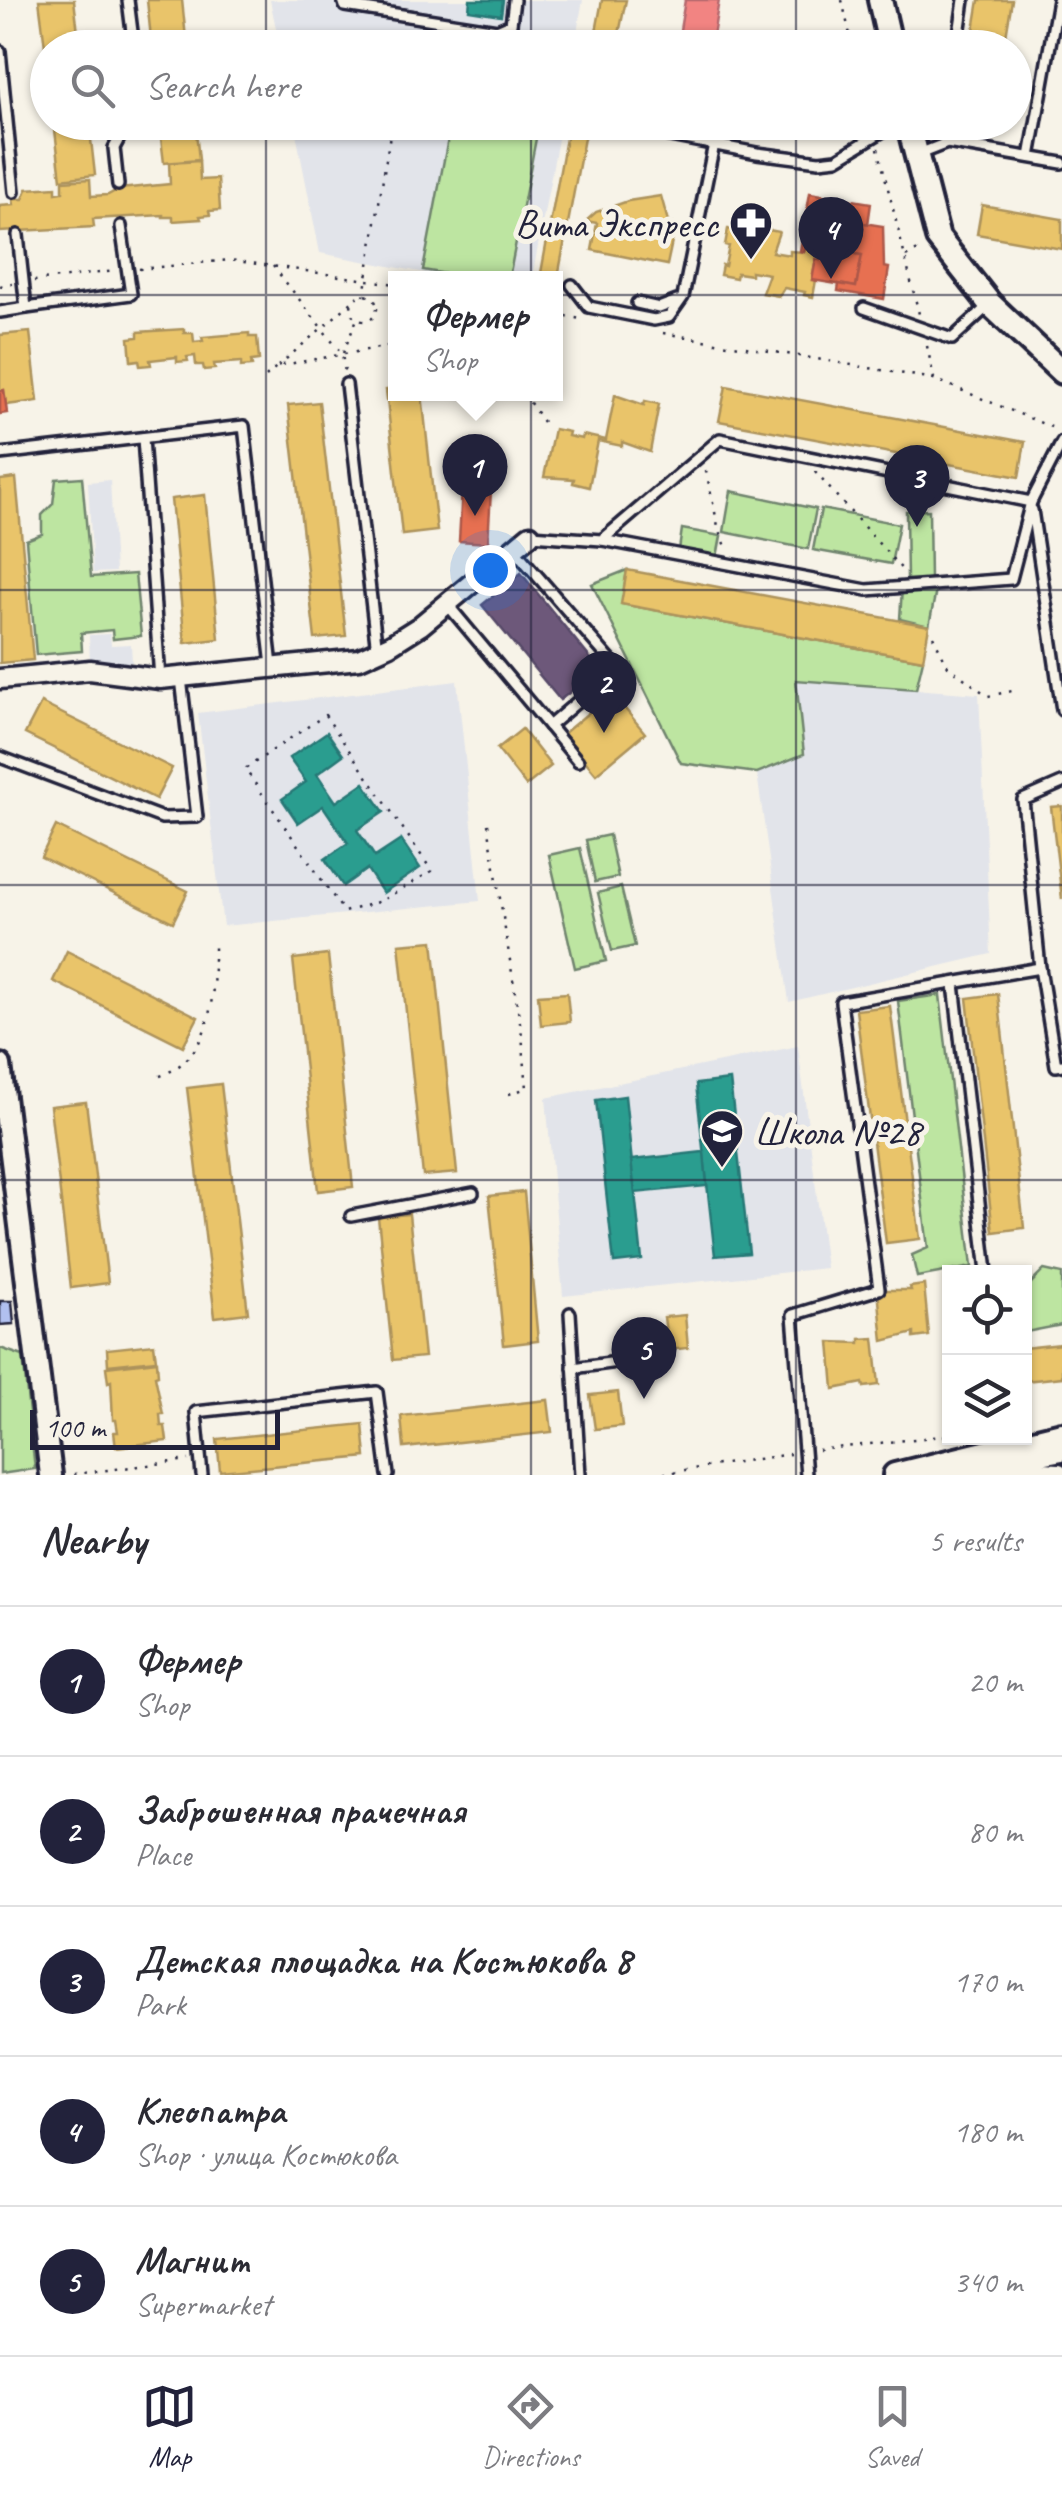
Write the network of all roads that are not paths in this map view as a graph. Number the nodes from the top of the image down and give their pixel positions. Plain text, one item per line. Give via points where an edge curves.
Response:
1 (128, 0) edge
2 (343, 0) edge
3 (514, 0) edge
4 (880, 0) edge
5 (964, 0) edge
6 (1058, 0) edge
7 (132, 30) edge
8 (887, 30) edge
9 (960, 30) edge
10 (0, 50) edge
11 (118, 140) edge
12 (693, 140) edge
13 (868, 140) edge
14 (913, 140) edge
15 (947, 140) edge
16 (947, 143) junction
17 (714, 144) junction
18 (917, 155) junction
19 (1030, 157) junction
20 (1062, 163) edge
21 (118, 184) dead end
22 (14, 192) dead end
23 (122, 226) dead end
24 (18, 235) dead end
25 (572, 285) dead end
26 (683, 297) junction
27 (637, 302) dead end
28 (990, 304) junction
29 (26, 308) junction
30 (864, 308) dead end
31 (0, 312) edge
32 (1062, 372) edge
33 (346, 384) road end
34 (142, 438) junction
35 (1062, 442) edge
36 (0, 454) edge
37 (1032, 502) junction
38 (530, 536) joint
39 (602, 540) junction
40 (514, 549) junction
41 (447, 604) junction
42 (377, 651) junction
43 (272, 666) junction
44 (181, 678) junction
45 (0, 679) edge
46 (160, 679) junction
47 (1062, 710) edge
48 (549, 726) junction
49 (0, 757) edge
50 (578, 761) dead end
51 (1062, 783) edge
52 (1040, 968) junction
53 (954, 984) junction
54 (1062, 1064) edge
55 (0, 1065) edge
56 (472, 1193) dead end
57 (351, 1216) dead end
58 (986, 1265) edge
59 (570, 1313) dead end
60 (662, 1356) dead end
61 (573, 1368) junction
62 (1062, 1434) edge
63 (1032, 1438) edge
64 (980, 1445) edge
65 (1062, 1450) edge
66 (967, 1469) junction
67 (51, 1475) edge
68 (202, 1475) edge
69 (388, 1475) edge
70 (580, 1475) edge
71 (806, 1475) edge
72 (895, 1475) edge
73 (906, 1475) edge
74 (1058, 1475) edge

1 - 7 lane
2 - 3 lane via 345,6 497,30 510,24
4 - 8 main road
5 - 9 lane
6 - 19 lane
10 - 22 lane
11 - 21 lane
12 - 17 lane
13 - 17 lane via 837,159 818,161
14 - 18 main road
15 - 16 lane
16 - 18 lane
16 - 19 lane
17 - 26 lane
18 - 28 main road via 938,238
19 - 20 lane
23 - 29 lane via 131,294
24 - 29 lane
25 - 26 lane via 590,307 654,320 670,317
26 - 27 lane via 659,308
28 - 30 lane via 952,339
28 - 32 main road
29 - 31 lane
33 - 42 lane
34 - 36 lane
34 - 43 lane via 244,426
34 - 46 lane
35 - 37 lane
37 - 39 lane via 720,439
37 - 39 lane via 1010,580 867,590
37 - 47 lane
38 - 39 lane
38 - 40 street
40 - 41 street
40 - 48 lane via 617,668
41 - 42 street
41 - 48 lane
42 - 43 street
43 - 44 street
44 - 46 street
44 - 49 lane via 197,818 162,818
45 - 46 street via 90,670
48 - 50 lane
51 - 52 lane via 1024,800
52 - 53 lane
52 - 54 lane via 1056,1066
53 - 58 lane
53 - 71 lane via 842,1002 879,1289 794,1315
55 - 67 street
56 - 57 lane
59 - 61 lane
60 - 61 lane
61 - 70 lane
62 - 63 main road
64 - 72 main road
65 - 66 street
66 - 73 main road
66 - 74 main road
68 - 69 lane via 196,1412 377,1392

